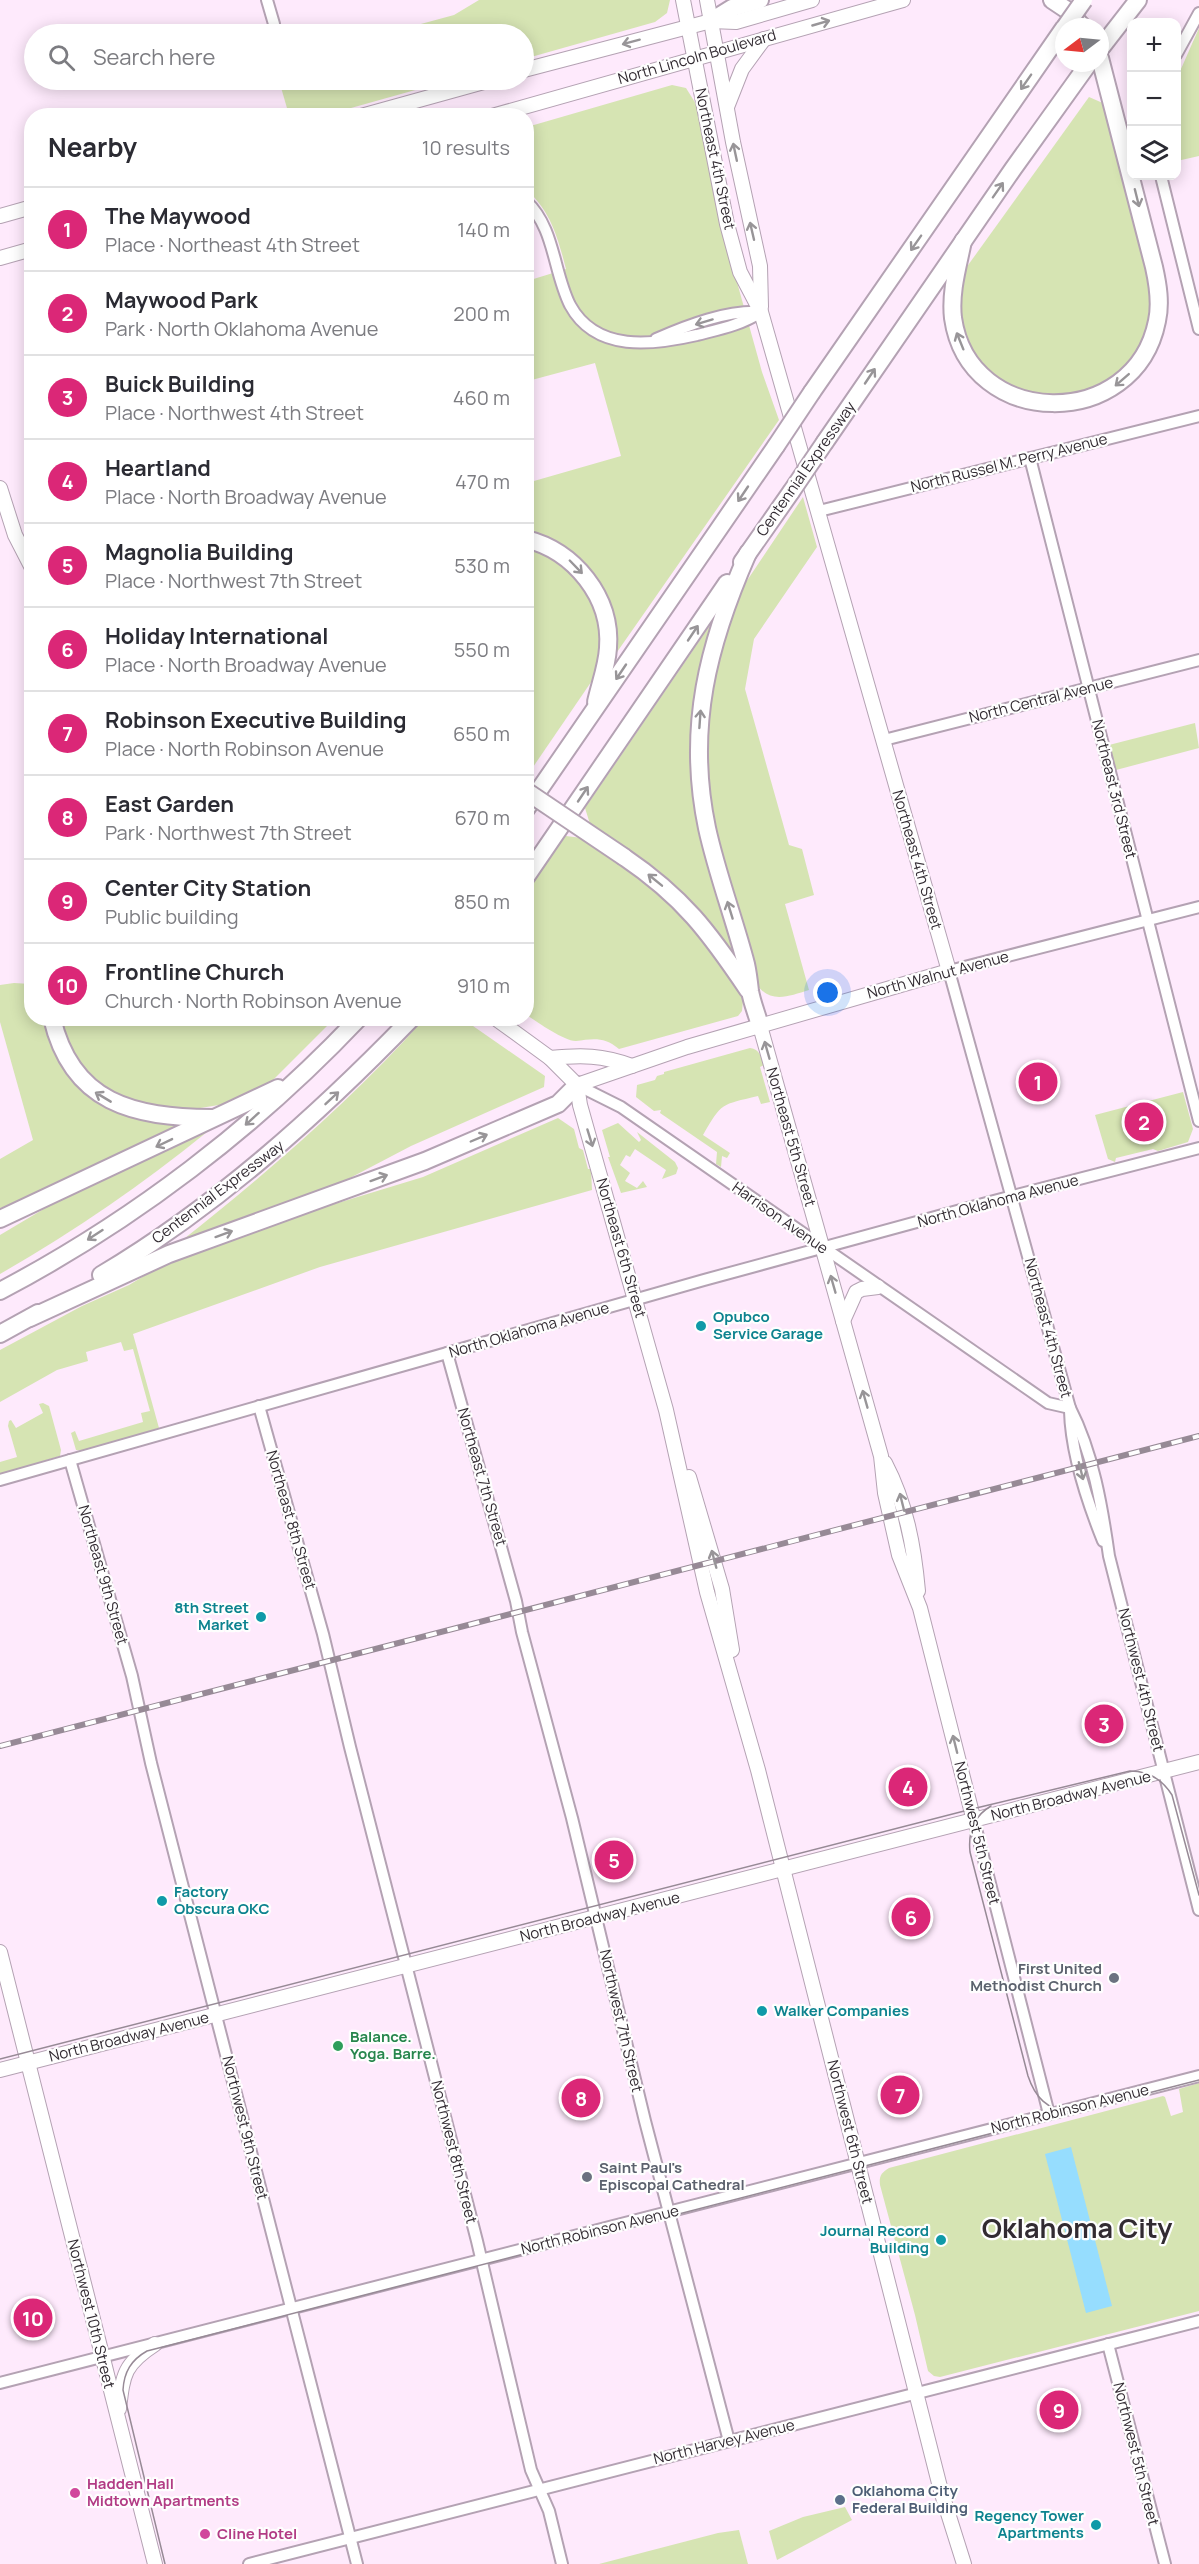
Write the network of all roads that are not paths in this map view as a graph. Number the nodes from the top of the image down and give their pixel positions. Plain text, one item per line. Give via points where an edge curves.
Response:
1 (267, 0) edge
2 (683, 0) edge
3 (707, 0) edge
4 (760, 0) edge
5 (812, 0) edge
6 (903, 0) edge
7 (1052, 0) edge
8 (1084, 0) edge
9 (1138, 0) edge
10 (1199, 13) edge
11 (1071, 18) edge
12 (1075, 18) edge
13 (711, 21) junction
14 (274, 24) edge
15 (688, 27) junction
16 (1109, 37) edge
17 (764, 39) junction
18 (1055, 42) edge
19 (1181, 46) edge
20 (716, 52) junction
21 (695, 58) junction
22 (534, 67) edge
23 (1085, 72) edge
24 (1095, 72) edge
25 (455, 90) edge
26 (391, 108) edge
27 (520, 108) edge
28 (727, 108) junction
29 (1162, 180) edge
30 (24, 209) edge
31 (534, 212) edge
32 (0, 216) edge
33 (963, 241) junction
34 (24, 251) edge
35 (0, 258) edge
36 (1195, 296) edge
37 (761, 312) junction
38 (1199, 329) edge
39 (1199, 416) edge
40 (1030, 458) junction
41 (0, 492) edge
42 (819, 511) junction
43 (534, 542) edge
44 (24, 552) edge
45 (748, 553) junction
46 (1199, 660) edge
47 (1088, 688) junction
48 (593, 713) junction
49 (884, 740) junction
50 (534, 796) edge
51 (534, 798) edge
52 (534, 865) edge
53 (1199, 907) edge
54 (1148, 920) junction
55 (949, 971) junction
56 (750, 993) junction
57 (54, 1026) edge
58 (351, 1026) edge
59 (404, 1026) edge
60 (506, 1026) edge
61 (760, 1026) junction
62 (550, 1058) junction
63 (632, 1066) junction
64 (295, 1080) junction
65 (577, 1085) junction
66 (217, 1118) junction
67 (1199, 1121) edge
68 (1199, 1148) edge
69 (1012, 1196) junction
70 (0, 1219) edge
71 (822, 1248) junction
72 (879, 1287) junction
73 (0, 1291) edge
74 (636, 1300) junction
75 (30, 1318) junction
76 (843, 1321) junction
77 (0, 1334) edge
78 (447, 1353) junction
79 (259, 1406) junction
80 (1070, 1408) junction
81 (666, 1410) junction
82 (881, 1456) junction
83 (70, 1460) junction
84 (0, 1480) edge
85 (899, 1555) joint
86 (722, 1589) joint
87 (707, 1592) joint
88 (516, 1601) joint
89 (920, 1608) junction
90 (323, 1634) joint
91 (135, 1691) joint
92 (740, 1700) junction
93 (1199, 1762) edge
94 (1164, 1773) junction
95 (974, 1821) junction
96 (783, 1870) junction
97 (1199, 1910) edge
98 (596, 1917) junction
99 (0, 1953) edge
100 (405, 1966) junction
101 (216, 2015) junction
102 (28, 2063) junction
103 (0, 2070) edge
104 (1199, 2076) edge
105 (1049, 2114) junction
106 (858, 2164) junction
107 (669, 2212) junction
108 (481, 2261) junction
109 (292, 2309) junction
110 (1199, 2321) edge
111 (155, 2344) junction
112 (1108, 2344) junction
113 (103, 2357) junction
114 (0, 2383) edge
115 (917, 2394) junction
116 (118, 2417) junction
117 (729, 2441) junction
118 (539, 2490) junction
119 (350, 2538) junction
120 (155, 2564) edge
121 (249, 2564) edge
122 (357, 2564) edge
123 (562, 2564) edge
124 (964, 2564) edge
125 (1165, 2564) edge

1 - 14 street
2 - 15 main road, Northeast 4th Street
3 - 13 main road, Northeast 4th Street
4 - 13 highway via 732,8
5 - 13 main road, North Lincoln Boulevard via 736,22
17 -> 6 main road, North Lincoln Boulevard
7 - 12 highway
8 - 11 highway, bridge
9 - 16 highway
10 - 19 street
13 - 15 main road, North Lincoln Boulevard
13 - 20 main road, Northeast 4th Street
15 - 21 main road, Northeast 4th Street
15 -> 22 main road, North Lincoln Boulevard
17 - 20 main road, North Lincoln Boulevard
17 - 28 main road via 742,69
18 -> 48 highway, bridge
20 - 21 main road, North Lincoln Boulevard
20 - 28 main road, Northeast 4th Street
21 - 27 main road, North Lincoln Boulevard
21 - 37 main road, Northeast 4th Street via 727,224 740,272
33 -> 23 highway, Centennial Expressway
24 -> 33 highway via 1155,267 1159,309 1155,331 1136,366 1106,391 1083,401 1029,401 995,386 973,365 956,330 953,287
25 - 26 main road
37 -> 28 main road, Northeast 4th Street via 760,266
29 - 36 street
30 - 32 main road
31 - 37 street via 544,225 563,288 576,314 608,338 627,343 674,340 746,322
45 -> 33 highway, Centennial Expressway, bridge
34 - 35 main road
36 - 38 street
37 - 42 main road, Northeast 4th Street
39 - 40 street, North Russel M. Perry Avenue
40 - 42 street, North Russel M. Perry Avenue
40 - 47 street, Northeast 3rd Street
41 - 44 main road
42 - 49 main road, Northeast 4th Street
43 -> 48 highway via 567,558 599,598 608,648
52 -> 45 highway, Centennial Expressway
56 -> 45 highway via 747,966 707,827 698,751 708,661
46 - 47 street, North Central Avenue
47 - 49 street, North Central Avenue
47 - 54 street, Northeast 3rd Street
48 - 51 highway
49 - 55 main road, Northeast 4th Street
56 -> 50 highway, bridge via 704,926 666,889
53 - 54 street, North Walnut Avenue
54 - 55 street, North Walnut Avenue
54 - 67 street, Northeast 3rd Street
55 - 61 main road, North Walnut Avenue
55 - 69 street, Northeast 4th Street
56 - 61 highway
66 -> 57 highway via 144,1114 104,1099 76,1073
58 - 64 highway
75 -> 59 highway, Centennial Expressway via 115,1267 235,1183 293,1134
60 - 62 main road, Harrison Avenue
61 - 63 main road, North Walnut Avenue
71 -> 61 main road, Northeast 5th Street
62 - 63 main road via 609,1057
62 - 65 main road, Harrison Avenue
63 - 65 main road, North Walnut Avenue
64 - 66 highway
64 -> 73 highway via 246,1125 150,1199
65 - 71 street, Harrison Avenue via 621,1107
65 -> 74 main road, Northeast 6th Street
75 -> 65 highway via 169,1254 425,1161 558,1104
66 -> 70 highway
68 - 69 street, North Oklahoma Avenue
69 - 71 street, North Oklahoma Avenue
69 - 80 street, Northeast 4th Street
71 - 72 street, Harrison Avenue
71 - 74 street, North Oklahoma Avenue
76 -> 71 main road, Northeast 5th Street
72 - 76 main road via 855,1292
72 - 80 street, Harrison Avenue via 1048,1403
74 - 78 street, North Oklahoma Avenue
74 - 81 main road, Northeast 6th Street
75 - 77 highway, Centennial Expressway
82 -> 76 main road, Northeast 5th Street
78 - 79 street, North Oklahoma Avenue
78 - 88 street, Northeast 7th Street
79 - 83 street, North Oklahoma Avenue
79 - 90 street, Northeast 8th Street
80 - 94 street, Northwest 4th Street via 1080,1427 1102,1507 1109,1556
86 -> 81 main road, Northeast 6th Street
81 - 87 main road, Northeast 6th Street
82 - 85 main road, Northeast 5th Street
89 -> 82 main road, Northeast 5th Street via 914,1551 899,1490
83 - 84 street, North Oklahoma Avenue
83 - 91 street, Northeast 9th Street
85 - 89 main road, Northwest 5th Street
86 - 92 main road, Northwest 6th Street
87 - 92 main road, Northwest 6th Street
88 - 98 street, Northwest 7th Street
95 -> 89 main road, Northwest 5th Street
90 - 100 street, Northwest 8th Street
91 - 101 street, Northwest 9th Street
92 - 96 main road, Northwest 6th Street
93 - 94 main road, North Broadway Avenue
94 - 95 main road, North Broadway Avenue
94 - 97 street, Northwest 4th Street
95 - 96 main road, North Broadway Avenue
95 - 105 street, Northwest 5th Street
96 - 98 main road, North Broadway Avenue
96 - 106 main road, Northwest 6th Street
98 - 100 main road, North Broadway Avenue
98 - 107 street, Northwest 7th Street
99 - 102 main road, Northwest 10th Street
100 - 101 main road, North Broadway Avenue
100 - 108 street, Northwest 8th Street
101 - 102 main road, North Broadway Avenue
101 - 109 street, Northwest 9th Street
102 - 103 main road, North Broadway Avenue
102 - 113 main road, Northwest 10th Street
104 - 105 street, North Robinson Avenue
105 - 106 street, North Robinson Avenue
106 - 107 street, North Robinson Avenue
106 - 115 main road, Northwest 6th Street
107 - 108 street, North Robinson Avenue
107 - 117 street, Northwest 7th Street
108 - 109 street, North Robinson Avenue
108 - 118 street, Northwest 8th Street
109 - 111 street, North Robinson Avenue
109 - 119 street, Northwest 9th Street
110 - 112 street, North Harvey Avenue
111 - 113 street, North Robinson Avenue
111 - 116 main road via 138,2354 127,2367
112 - 115 street, North Harvey Avenue
112 - 125 street, Northwest 5th Street
113 - 114 street, North Robinson Avenue
113 - 116 main road, Northwest 10th Street
115 - 117 street, North Harvey Avenue
115 - 124 main road, Northwest 6th Street
116 - 120 main road, Northwest 10th Street
117 - 118 street, North Harvey Avenue
118 - 119 street, North Harvey Avenue
118 - 123 street, Northwest 8th Street via 549,2511
119 - 121 street, North Harvey Avenue
119 - 122 street, Northwest 9th Street

